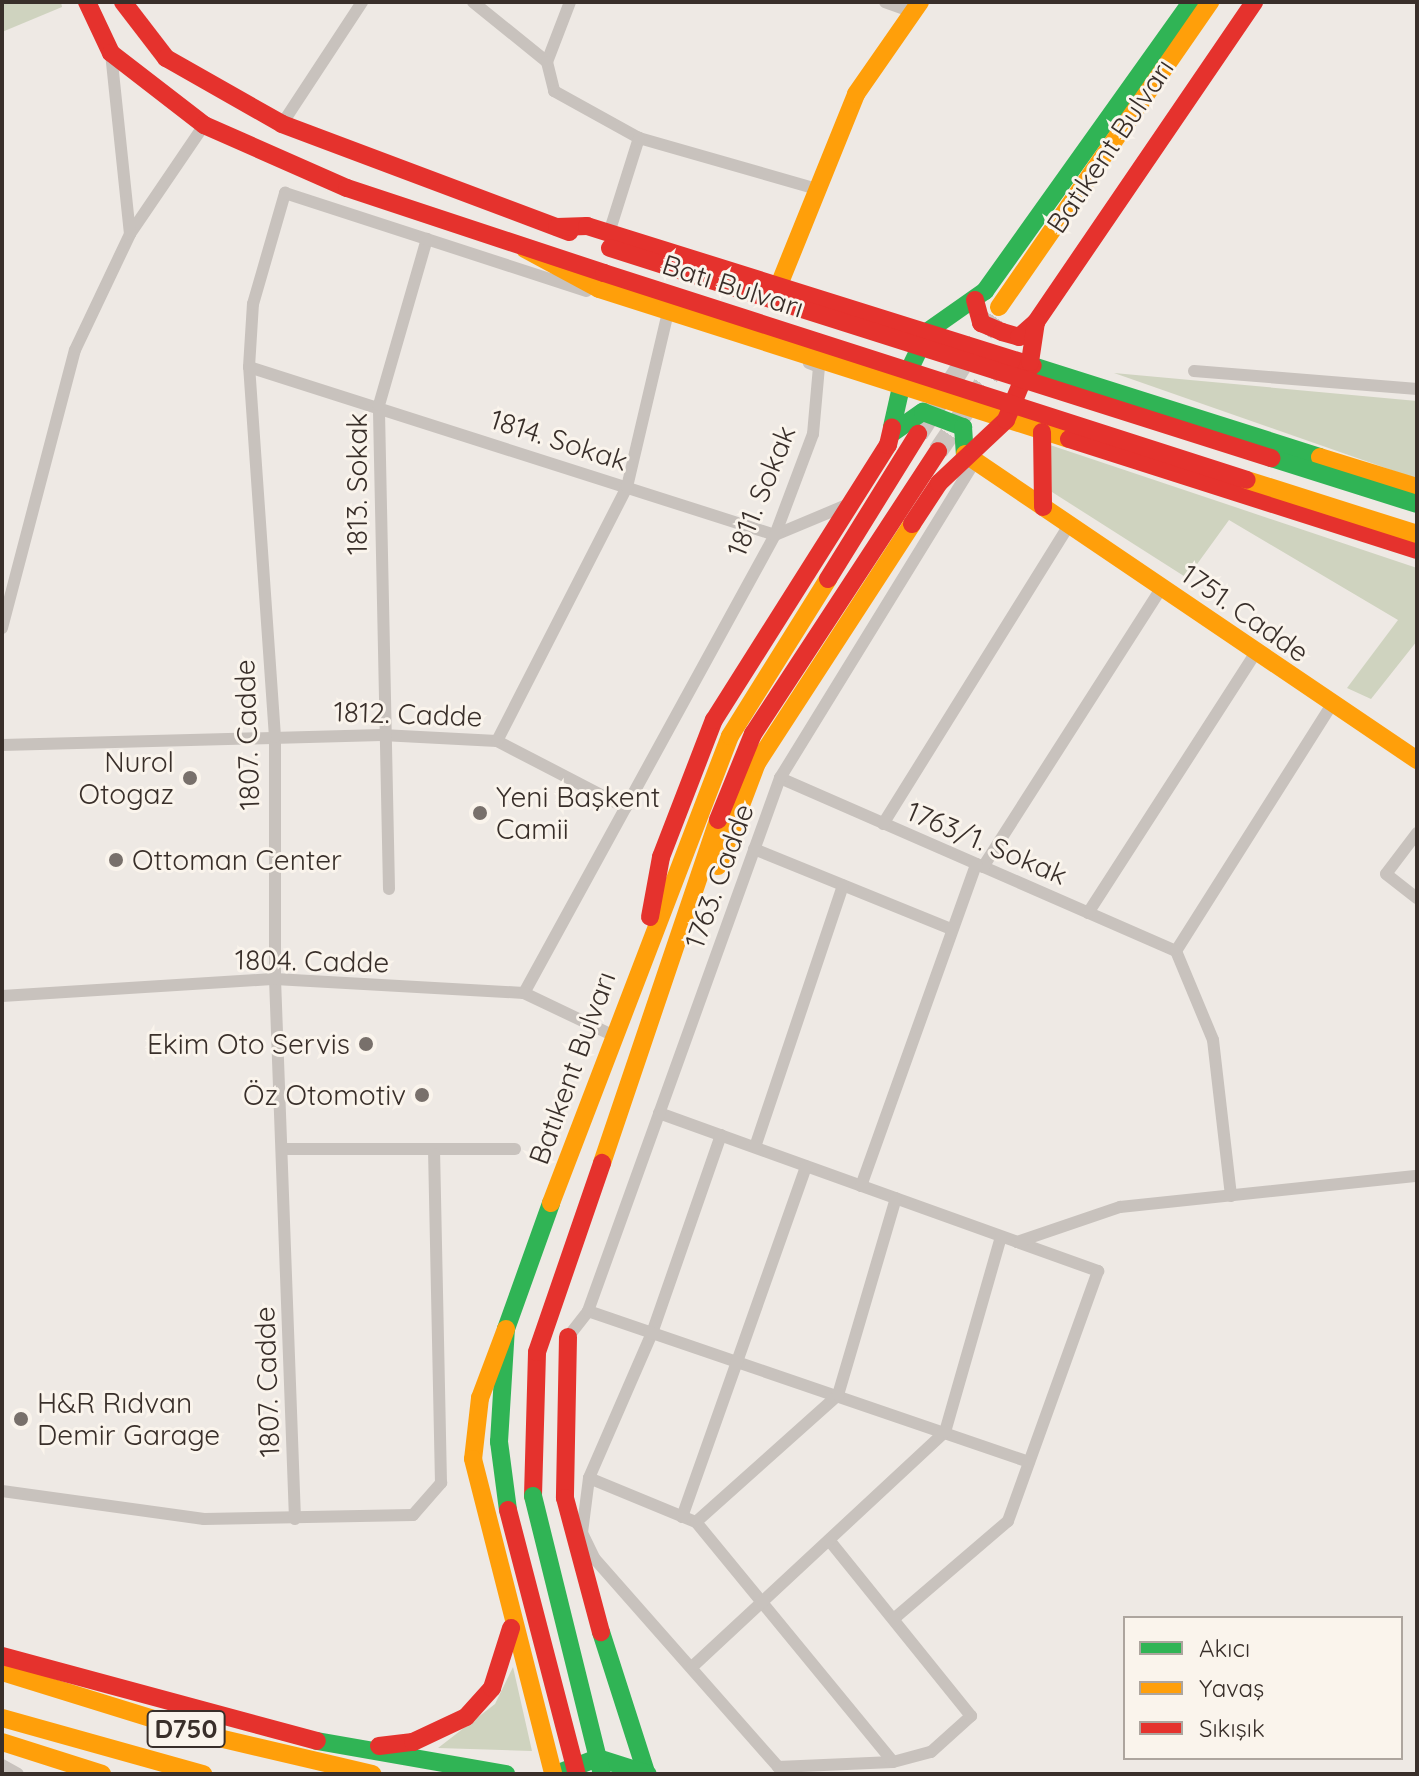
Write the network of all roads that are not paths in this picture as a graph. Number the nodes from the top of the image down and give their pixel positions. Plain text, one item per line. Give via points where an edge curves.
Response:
1 (87, 2) edge
2 (123, 2) edge
3 (362, 2) edge
4 (473, 2) edge
5 (570, 2) edge
6 (885, 2) edge
7 (1191, 2) edge
8 (1210, 2) edge
9 (1245, 2) edge
10 (1254, 2) edge
11 (916, 7) edge
12 (111, 53) junction
13 (547, 62) junction
14 (282, 124) junction
15 (204, 125) junction
16 (639, 138) junction
17 (817, 189) junction
18 (285, 193) joint
19 (130, 234) junction
20 (427, 239) junction
21 (609, 240) junction
22 (525, 249) junction
23 (779, 285) junction
24 (975, 300) junction
25 (999, 307) tunnel mouth
26 (667, 317) junction
27 (1030, 322) junction
28 (928, 331) junction
29 (1030, 362) junction
30 (249, 367) junction
31 (1194, 371) dead end
32 (901, 387) junction
33 (1417, 389) edge
34 (379, 405) junction
35 (1006, 420) junction
36 (1042, 432) junction
37 (891, 434) junction
38 (918, 434) tunnel mouth
39 (938, 451) tunnel mouth
40 (970, 457) junction
41 (627, 487) junction
42 (1417, 487) edge
43 (852, 502) junction
44 (1417, 504) edge
45 (1043, 507) junction
46 (1069, 525) junction
47 (1417, 534) edge
48 (775, 535) junction
49 (1417, 550) edge
50 (1161, 589) junction
51 (2, 628) edge
52 (1255, 654) junction
53 (1331, 706) junction
54 (382, 735) junction
55 (275, 737) junction
56 (497, 741) junction
57 (2, 745) edge
58 (1417, 760) edge
59 (780, 778) junction
60 (626, 808) junction
61 (883, 824) junction
62 (1417, 833) edge
63 (754, 849) junction
64 (980, 865) junction
65 (843, 885) junction
66 (389, 889) dead end
67 (1417, 898) edge
68 (689, 913) junction
69 (1088, 913) junction
70 (949, 928) junction
71 (1176, 951) junction
72 (644, 956) junction
73 (275, 979) junction
74 (524, 993) junction
75 (2, 996) edge
76 (612, 1035) junction
77 (659, 1113) junction
78 (721, 1135) junction
79 (755, 1147) junction
80 (283, 1149) junction
81 (515, 1149) dead end
82 (434, 1154) junction
83 (806, 1166) junction
84 (1417, 1176) edge
85 (861, 1186) junction
86 (1231, 1196) junction
87 (896, 1198) junction
88 (1001, 1237) junction
89 (1017, 1242) junction
90 (588, 1311) junction
91 (506, 1329) junction
92 (652, 1333) junction
93 (568, 1337) junction
94 (737, 1362) junction
95 (838, 1395) junction
96 (532, 1405) junction
97 (945, 1432) junction
98 (1029, 1462) junction
99 (589, 1478) junction
100 (2, 1491) edge
101 (682, 1517) junction
102 (295, 1519) junction
103 (696, 1522) junction
104 (829, 1540) junction
105 (762, 1599) junction
106 (512, 1617) junction
107 (896, 1617) junction
108 (2, 1656) edge
109 (692, 1667) junction
110 (2, 1672) edge
111 (2, 1718) edge
112 (2, 1742) edge
113 (351, 1750) junction
114 (893, 1762) junction
115 (2, 1765) edge
116 (451, 1766) junction
117 (647, 1773) edge
118 (18, 1774) edge
119 (100, 1774) edge
120 (203, 1774) edge
121 (372, 1774) edge
122 (479, 1774) edge
123 (506, 1774) edge
124 (555, 1774) edge
125 (577, 1774) edge
126 (602, 1774) edge

1 - 12 main road, Batı Bulvarı
2 - 14 main road, Batı Bulvarı via 166,58
3 - 14 street
4 - 13 street
5 - 13 street
6 - 11 street
7 - 24 main road
8 - 25 main road, Batıkent Bulvarı
9 - 27 main road, Batıkent Bulvarı
10 - 27 main road
11 - 17 main road via 856,94
12 - 15 main road, Batı Bulvarı
12 - 19 street
13 - 16 street via 547,80 554,91
14 - 21 main road, Batı Bulvarı via 557,227
15 - 19 street
15 - 22 main road, Batı Bulvarı via 347,188
16 - 17 street
16 - 21 street
17 - 23 main road
18 - 20 street, 1811. Sokak
18 - 30 street, 1807. Cadde via 253,304
19 - 51 street via 75,350
20 - 26 street, 1811. Sokak
20 - 34 street, 1813. Sokak
21 - 23 main road
21 - 44 main road, Batı Bulvarı, bridge
22 - 32 main road via 599,289
22 - 47 main road, Batı Bulvarı, bridge
23 - 28 main road
24 - 27 main road via 981,323 1002,332 1019,337
24 - 28 main road
26 - 41 street, 1812. Cadde
26 - 48 street, 1811. Sokak via 819,367 813,434
27 - 29 main road
28 - 29 main road
28 - 32 main road
29 - 35 main road
29 - 42 main road
30 - 34 street, 1814. Sokak
30 - 55 street, 1807. Cadde
31 - 33 street
32 - 35 main road
32 - 37 main road
34 - 41 street, 1814. Sokak
34 - 54 street, 1813. Sokak
35 - 36 main road
35 - 40 main road
36 - 45 main road
36 - 49 main road
37 - 40 main road via 923,412 963,427
37 - 43 main road
38 - 72 main road, Batıkent Bulvarı via 730,736
39 - 68 main road, Batıkent Bulvarı via 753,734
40 - 45 main road, 1751. Cadde
40 - 59 street, 1763. Cadde
40 - 68 main road via 939,483 757,763 710,887
41 - 48 street, 1814. Sokak
41 - 56 street, 1812. Cadde
43 - 48 street
43 - 72 main road via 714,720 661,857
45 - 46 main road, 1751. Cadde
46 - 50 main road, 1751. Cadde
46 - 61 street
48 - 60 street, 1811. Sokak
50 - 52 main road, 1751. Cadde
50 - 64 street
52 - 53 main road, 1751. Cadde
52 - 69 street
53 - 58 main road, 1751. Cadde
53 - 71 street
54 - 55 street, 1812. Cadde
54 - 56 street, 1812. Cadde
54 - 66 street, 1813. Sokak
55 - 57 street, 1812. Cadde
55 - 73 street, 1807. Cadde
56 - 60 street
59 - 61 street, 1763/1. Sokak
59 - 63 street, 1763. Cadde
60 - 74 street, 1811. Sokak
61 - 64 street, 1763/1. Sokak
62 - 67 street via 1386,874
63 - 65 street
63 - 77 street, 1763. Cadde
64 - 69 street, 1763/1. Sokak
64 - 70 street
65 - 70 street
65 - 79 street
68 - 96 main road, Batıkent Bulvarı via 579,1212 537,1352
69 - 71 street, 1763/1. Sokak
70 - 85 street
71 - 86 street via 1213,1040
72 - 76 main road, Batıkent Bulvarı
73 - 74 street, 1804. Cadde
73 - 75 street, 1804. Cadde
73 - 80 street, 1807. Cadde
74 - 76 street, 1804. Cadde
76 - 91 main road, Batıkent Bulvarı
77 - 78 street
77 - 90 street, 1763. Cadde
78 - 79 street
78 - 92 street
79 - 83 street
80 - 82 street
80 - 102 street, 1807. Cadde
81 - 82 street
82 - 102 street via 441,1483 413,1515
83 - 85 street
83 - 94 street
84 - 86 street
85 - 87 street
86 - 89 street via 1120,1207
87 - 88 street
87 - 95 street
88 - 89 street
88 - 97 street
89 - 98 street via 1098,1271
90 - 92 street
90 - 93 street, 1763. Cadde
91 - 106 main road via 480,1398 473,1459
91 - 125 main road, Batıkent Bulvarı, bridge via 499,1442 508,1510
92 - 94 street
92 - 99 street
93 - 96 main road
93 - 117 main road via 565,1498 625,1723
94 - 95 street
94 - 101 street
95 - 97 street
95 - 103 street
96 - 126 main road, Batıkent Bulvarı, bridge via 533,1496
97 - 98 street
97 - 104 street
98 - 107 street via 1008,1521
99 - 101 street
99 - 109 street via 582,1533 594,1558
100 - 102 street via 204,1519
101 - 103 street
103 - 105 street
104 - 105 street
104 - 107 street
105 - 109 street
105 - 114 street
106 - 113 main road via 492,1688 466,1717 413,1742
106 - 124 main road
107 - 114 street via 971,1716 931,1752
108 - 113 main road
109 - 114 street via 778,1767
110 - 121 main road, D750 via 202,1734
111 - 120 main road, D750
112 - 119 main road
113 - 116 main road
115 - 118 street
116 - 122 main road
116 - 123 main road
117 - 124 main road via 598,1758

